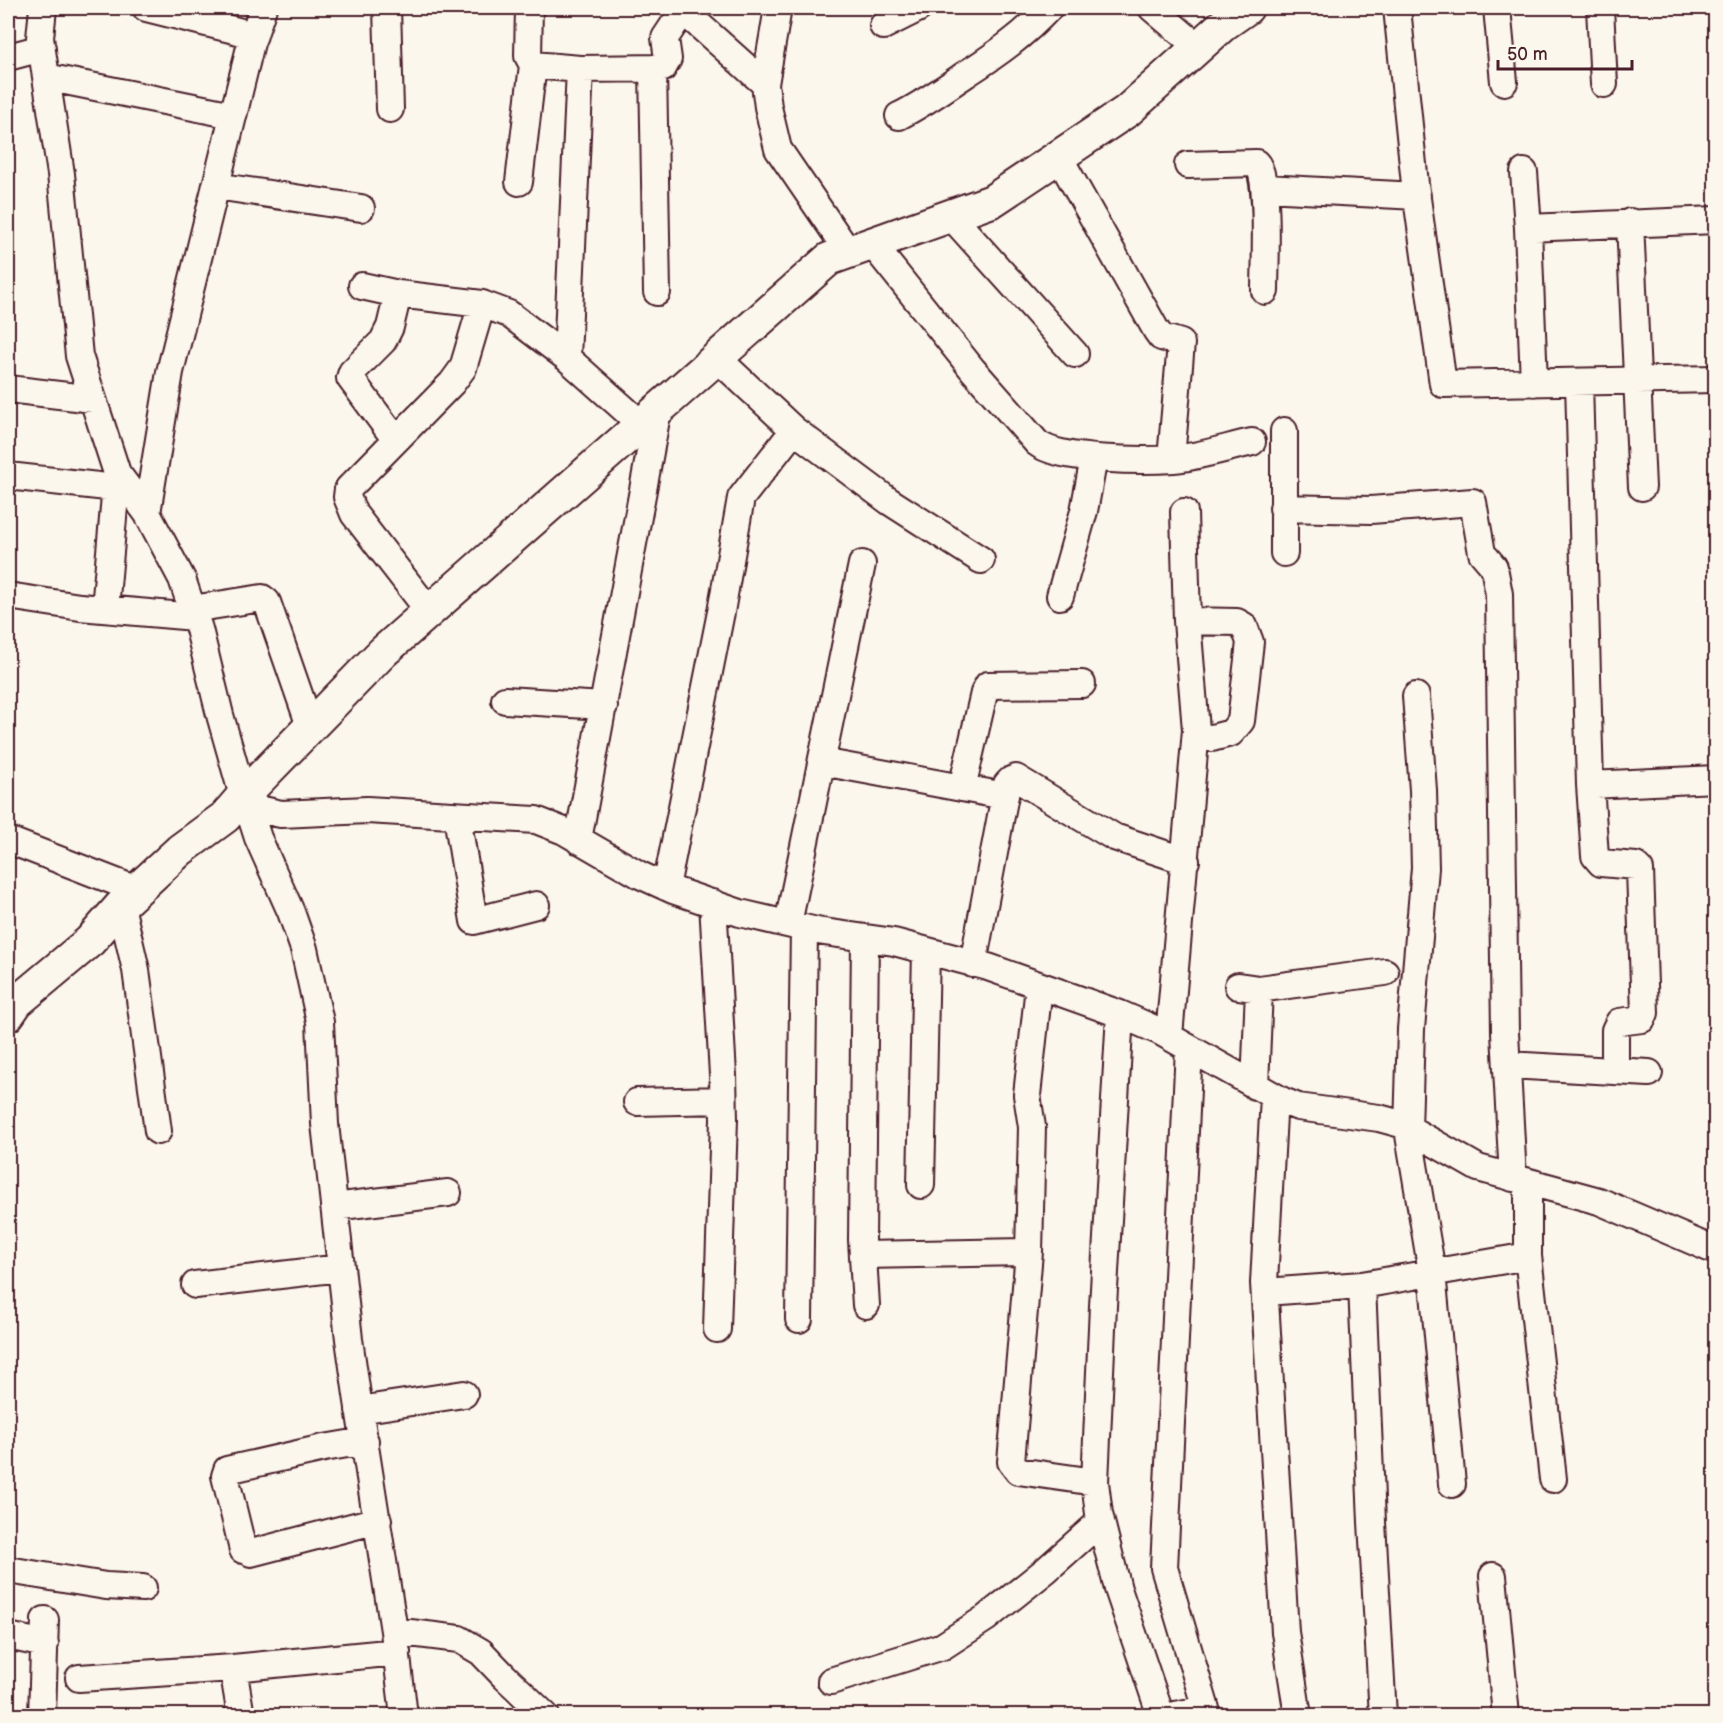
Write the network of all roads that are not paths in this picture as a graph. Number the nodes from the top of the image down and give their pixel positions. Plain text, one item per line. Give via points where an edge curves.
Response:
1 (43, 8) edge
2 (146, 8) edge
3 (263, 8) edge
4 (387, 8) edge
5 (529, 8) edge
6 (778, 8) edge
7 (919, 8) edge
8 (1049, 8) edge
9 (1152, 8) edge
10 (1397, 8) edge
11 (1497, 8) edge
12 (1599, 8) edge
13 (682, 9) edge
14 (1233, 13) edge
15 (882, 26) dead end
16 (254, 35) junction
17 (1198, 47) junction
18 (42, 48) junction
19 (8, 57) edge
20 (533, 65) junction
21 (653, 68) junction
22 (580, 69) junction
23 (46, 77) junction
24 (1504, 82) dead end
25 (765, 84) junction
26 (1604, 84) dead end
27 (390, 109) dead end
28 (233, 115) junction
29 (900, 116) dead end
30 (1059, 157) junction
31 (1188, 165) dead end
32 (1524, 172) dead end
33 (519, 182) dead end
34 (216, 186) junction
35 (1265, 188) junction
36 (1417, 196) junction
37 (361, 208) dead end
38 (951, 216) junction
39 (1716, 220) edge
40 (1630, 222) junction
41 (1528, 228) junction
42 (861, 249) junction
43 (362, 285) dead end
44 (1265, 291) dead end
45 (657, 292) dead end
46 (398, 294) junction
47 (482, 304) junction
48 (1075, 354) dead end
49 (716, 357) junction
50 (567, 358) junction
51 (1716, 379) edge
52 (1638, 381) junction
53 (1579, 382) junction
54 (1534, 383) junction
55 (8, 389) edge
56 (93, 399) junction
57 (650, 416) junction
58 (794, 430) junction
59 (1284, 431) dead end
60 (396, 440) junction
61 (1252, 442) dead end
62 (1094, 458) junction
63 (1171, 459) junction
64 (8, 477) edge
65 (117, 481) junction
66 (1642, 487) dead end
67 (1283, 508) junction
68 (1184, 512) dead end
69 (147, 513) junction
70 (1284, 553) dead end
71 (981, 560) dead end
72 (862, 564) dead end
73 (8, 596) edge
74 (1060, 596) dead end
75 (105, 609) junction
76 (429, 611) junction
77 (193, 613) junction
78 (1187, 621) junction
79 (1082, 684) dead end
80 (1416, 696) dead end
81 (505, 700) dead end
82 (604, 706) junction
83 (310, 726) junction
84 (1196, 736) junction
85 (822, 762) junction
86 (1716, 779) edge
87 (1590, 785) junction
88 (962, 788) junction
89 (1005, 796) junction
90 (242, 802) junction
91 (457, 816) junction
92 (8, 840) edge
93 (578, 840) junction
94 (1186, 861) junction
95 (666, 887) junction
96 (129, 898) junction
97 (713, 903) junction
98 (536, 905) dead end
99 (796, 926) junction
100 (865, 938) junction
101 (926, 951) junction
102 (974, 964) junction
103 (1385, 972) dead end
104 (1039, 986) junction
105 (1120, 1014) junction
106 (8, 1015) edge
107 (1179, 1042) junction
108 (1507, 1065) junction
109 (1615, 1070) junction
110 (1649, 1073) dead end
111 (1264, 1091) junction
112 (723, 1100) junction
113 (637, 1102) dead end
114 (1408, 1129) junction
115 (158, 1131) dead end
116 (1521, 1180) junction
117 (921, 1185) dead end
118 (448, 1193) dead end
119 (334, 1207) junction
120 (1716, 1251) edge
121 (1029, 1252) junction
122 (863, 1256) junction
123 (1528, 1256) junction
124 (341, 1268) junction
125 (1432, 1272) junction
126 (195, 1285) dead end
127 (1362, 1285) junction
128 (1265, 1292) junction
129 (866, 1305) dead end
130 (799, 1319) dead end
131 (717, 1329) dead end
132 (465, 1394) dead end
133 (359, 1410) junction
134 (365, 1442) junction
135 (1553, 1479) dead end
136 (1095, 1482) junction
137 (1452, 1484) dead end
138 (378, 1520) junction
139 (1101, 1521) junction
140 (8, 1570) edge
141 (1493, 1576) dead end
142 (143, 1588) dead end
143 (8, 1636) edge
144 (395, 1641) junction
145 (233, 1668) junction
146 (79, 1678) dead end
147 (831, 1681) dead end
148 (42, 1716) edge
149 (241, 1716) edge
150 (404, 1716) edge
151 (546, 1716) edge
152 (1161, 1716) edge
153 (1170, 1716) edge
154 (1298, 1716) edge
155 (1383, 1716) edge
156 (1506, 1716) edge

1 - 18 street
2 - 16 street
3 - 16 street
4 - 27 street
5 - 20 street via 528,56
6 - 25 street
7 - 15 street
8 - 29 street via 1008,46
9 - 17 street
10 - 36 street
11 - 24 street
12 - 26 street
13 - 21 street via 665,38 668,59 663,68
13 - 25 street
14 - 17 main road
16 - 28 street
17 - 30 main road via 1127,111
18 - 19 street
18 - 23 street
20 - 22 street
20 - 33 street
21 - 22 street
21 - 45 street
22 - 50 street
23 - 28 street
23 - 56 street via 61,174 79,356
25 - 42 street via 778,149
28 - 34 street
30 - 38 main road via 992,201
30 - 63 street via 1155,330 1161,337 1181,343
31 - 35 street via 1256,163
32 - 41 street
34 - 37 street
34 - 69 street via 170,372
35 - 36 street
35 - 44 street
36 - 54 street via 1443,384
38 - 42 main road
38 - 48 street
39 - 40 street
40 - 41 street
40 - 52 street
41 - 54 street
42 - 49 main road via 829,259
42 - 62 street via 1037,442 1045,449
43 - 46 street
46 - 47 street
46 - 60 street via 383,340 350,378
47 - 50 street via 509,314
47 - 60 street via 463,368
49 - 57 main road
49 - 58 street
50 - 57 street
51 - 52 street
52 - 53 street
52 - 66 street
53 - 54 street
53 - 87 street
55 - 56 street
56 - 65 street
57 - 76 main road
57 - 82 street
58 - 71 street via 889,501
58 - 95 street via 741,498
59 - 67 street
60 - 76 street via 348,489 347,497 354,514
61 - 63 street
62 - 63 street
62 - 74 street
64 - 65 street
65 - 69 street
65 - 75 street
67 - 70 street
67 - 108 street via 1371,510 1473,502 1482,553 1494,567 1499,594
68 - 78 street
69 - 77 street via 182,579
72 - 85 street
73 - 75 street
75 - 77 street
76 - 83 main road
77 - 83 street via 262,598 267,602
77 - 90 street
78 - 84 street
78 - 84 street via 1237,622 1244,626 1250,642 1241,722 1230,733 1212,738
79 - 88 street via 988,685
80 - 114 street via 1425,868 1411,1029
81 - 82 street
82 - 93 street
83 - 90 main road
84 - 94 street
85 - 88 street
85 - 99 street
86 - 87 street
87 - 109 street via 1595,856 1601,863 1636,866 1640,870 1645,1013 1642,1019 1619,1022 1615,1030
88 - 89 street
89 - 94 street via 1007,784 1016,778 1114,837
89 - 102 street
90 - 91 street via 281,814 367,810
90 - 96 main road via 180,850
90 - 119 street via 291,912 315,993
91 - 93 street via 536,820
91 - 98 street via 474,921
92 - 96 street
93 - 95 street
94 - 107 street
95 - 97 street
96 - 106 main road via 90,941 17,1002
96 - 115 street
97 - 99 street
97 - 112 street
99 - 100 street
99 - 130 street
100 - 101 street
100 - 122 street
101 - 102 street
101 - 117 street
102 - 104 street
103 - 111 street via 1249,987
104 - 105 street
104 - 121 street via 1027,1095 1032,1127
105 - 107 street
105 - 136 street
107 - 111 street
107 - 153 street via 1164,1568 1206,1709
108 - 109 street
108 - 116 street
109 - 110 street
111 - 114 street via 1298,1107 1379,1118
111 - 128 street
112 - 113 street
112 - 131 street
114 - 116 street via 1478,1168
114 - 125 street
116 - 120 street via 1599,1201
116 - 123 street
118 - 119 street
119 - 124 street
121 - 122 street
121 - 136 street via 1011,1462 1017,1471
122 - 129 street
123 - 125 street
123 - 135 street
124 - 126 street
124 - 133 street
125 - 127 street
125 - 137 street
127 - 128 street
127 - 155 street
128 - 154 street via 1285,1632
132 - 133 street
133 - 134 street
134 - 138 street
134 - 138 street via 227,1470 225,1476 247,1552
136 - 139 street
138 - 144 street
139 - 147 street via 1020,1591 944,1646
139 - 152 street via 1118,1589
140 - 142 street
141 - 156 street
143 - 148 street via 45,1632
144 - 145 street
144 - 150 street
144 - 151 street via 459,1639 481,1652
145 - 146 street
145 - 149 street

